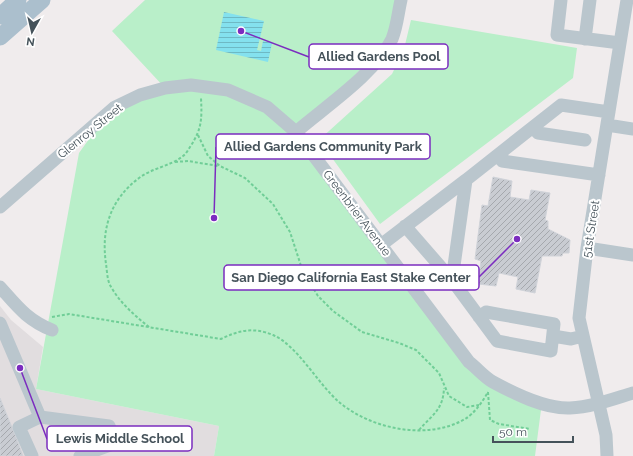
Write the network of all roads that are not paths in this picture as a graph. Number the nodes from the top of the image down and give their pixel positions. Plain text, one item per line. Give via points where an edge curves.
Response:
1 (18, 0) edge
2 (42, 0) edge
3 (401, 0) edge
4 (562, 0) edge
5 (590, 0) edge
6 (629, 4) edge
7 (0, 16) edge
8 (0, 37) edge
9 (585, 38) junction
10 (620, 43) junction
11 (608, 119) junction
12 (533, 127) junction
13 (633, 129) edge
14 (296, 132) junction
15 (585, 140) dead end
16 (498, 155) junction
17 (599, 175) junction
18 (466, 180) junction
19 (0, 207) edge
20 (405, 226) junction
21 (381, 245) junction
22 (587, 248) junction
23 (633, 255) edge
24 (452, 280) junction
25 (0, 287) edge
26 (479, 317) junction
27 (0, 323) edge
28 (50, 329) road end
29 (553, 336) junction
30 (583, 336) junction
31 (633, 393) edge
32 (598, 404) junction
33 (40, 417) junction
34 (32, 456) edge
35 (80, 456) edge
36 (607, 456) edge

1 - 7 main road
2 - 8 main road
3 - 14 street via 392,38 382,55 370,69
4 - 9 street via 557,35
5 - 9 street
6 - 10 street, 51st Street
9 - 10 street
10 - 11 street, 51st Street
11 - 12 street via 561,105
11 - 13 street
11 - 17 street, 51st Street
12 - 15 street via 538,133
12 - 16 street
14 - 19 street, Glenroy Street via 267,107 228,90 191,85 165,88 140,95 115,107
14 - 21 street, Greenbrier Avenue
16 - 17 street via 502,161
16 - 18 street
17 - 22 street, 51st Street
18 - 20 street
18 - 24 street
20 - 21 street
20 - 24 street
21 - 32 street, Greenbrier Avenue via 469,362 491,387 552,408
22 - 23 street
22 - 30 street, 51st Street via 579,318
24 - 26 street
25 - 28 street via 25,315
26 - 29 street via 486,312 554,324
26 - 29 street via 497,341 551,351
27 - 33 street
29 - 30 street via 571,339
30 - 32 street, 51st Street
31 - 32 street, Greenbrier Avenue
32 - 36 street, 51st Street via 606,435
33 - 34 street via 20,427
33 - 35 street via 109,426 116,444

